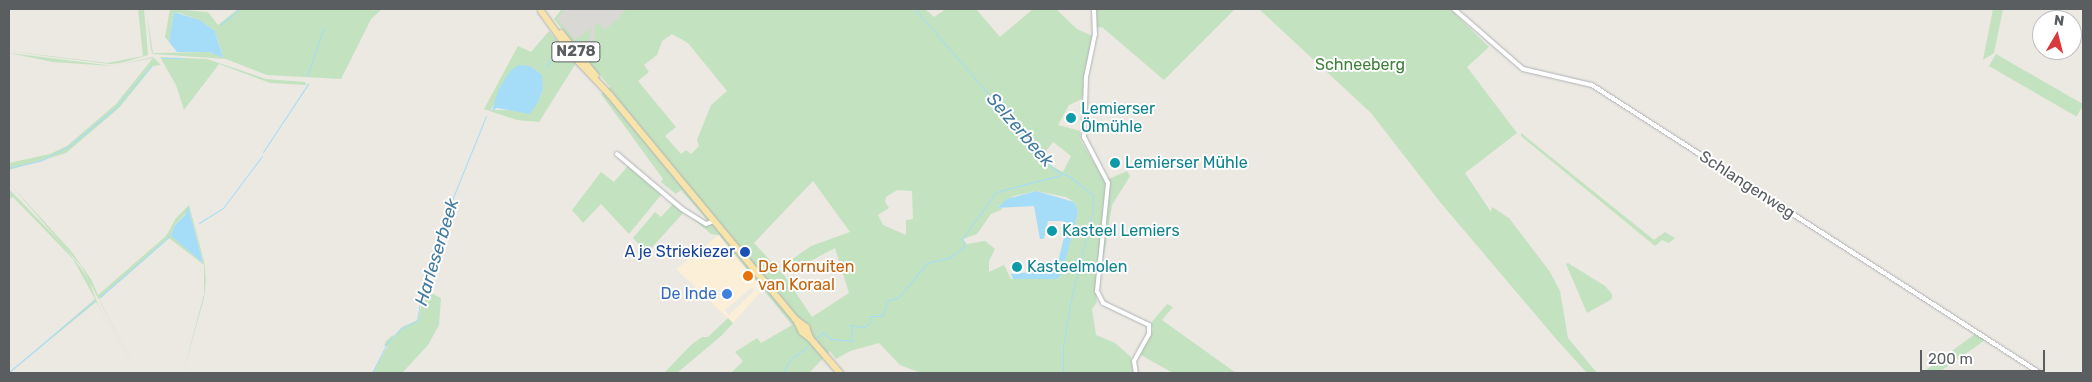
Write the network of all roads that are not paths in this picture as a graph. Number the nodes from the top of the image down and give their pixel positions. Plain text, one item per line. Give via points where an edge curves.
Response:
1 (1094, 9) edge
2 (1454, 9) edge
3 (540, 10) edge
4 (617, 154) dead end
5 (714, 221) junction
6 (840, 373) edge
7 (1136, 373) edge
8 (2040, 373) edge

1 - 7 street via 1095,34 1086,77 1084,137 1108,183 1097,291 1103,303 1150,325 1149,334 1134,361
2 - 8 street, Schlangenweg via 1518,66 1534,73 1592,85
3 - 5 main road, N278
4 - 5 street via 682,209 706,224
5 - 6 main road, N278 via 802,332

